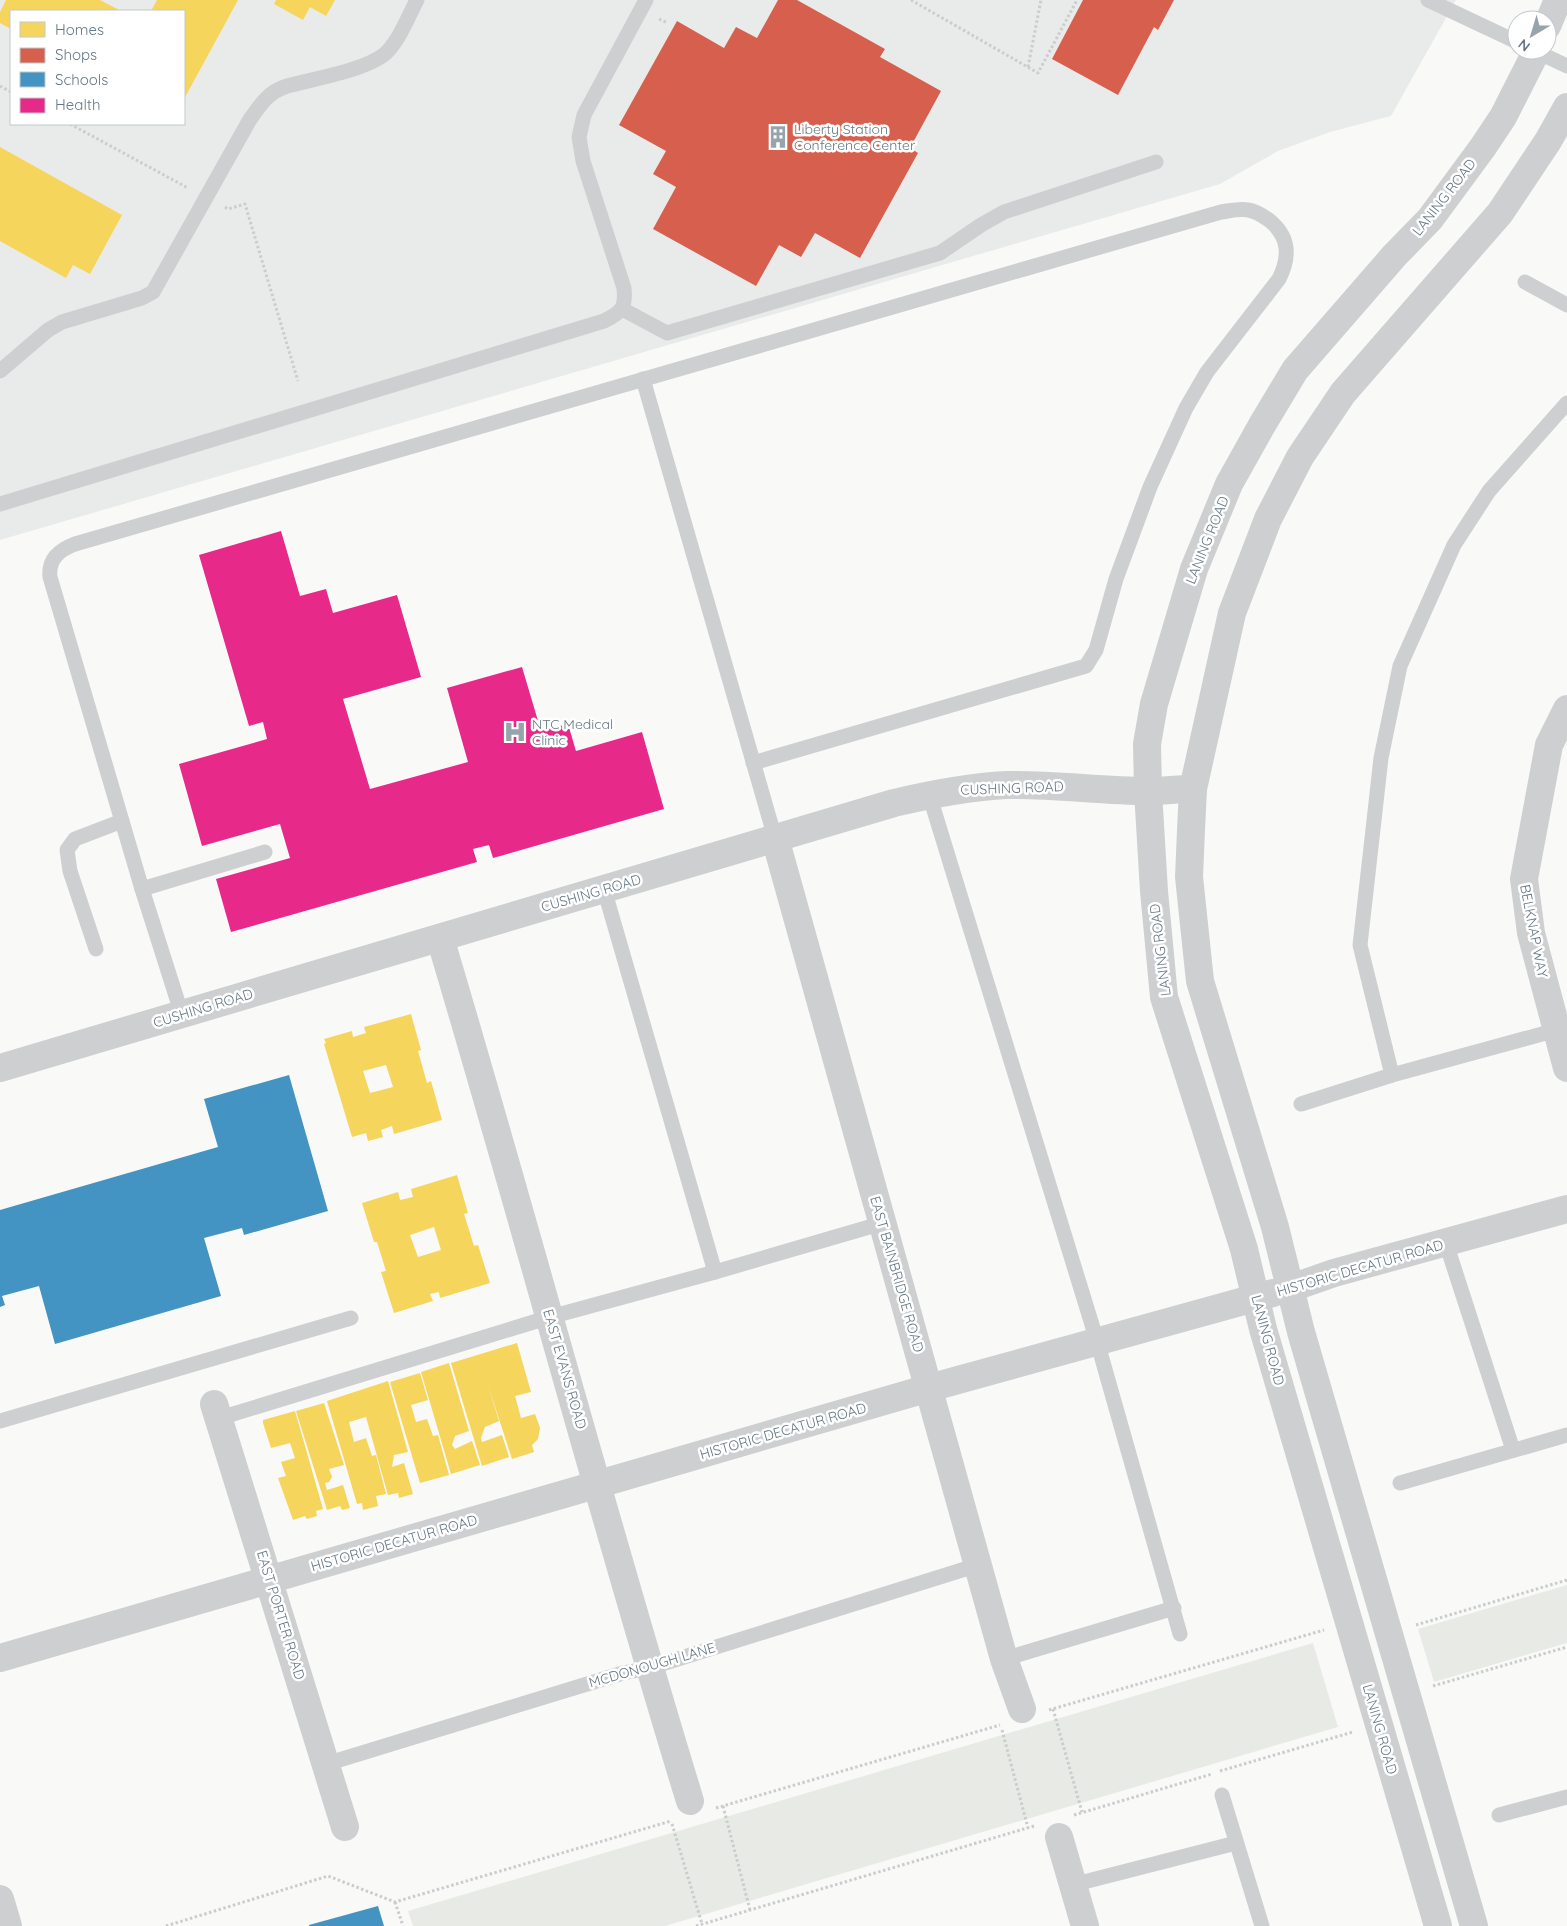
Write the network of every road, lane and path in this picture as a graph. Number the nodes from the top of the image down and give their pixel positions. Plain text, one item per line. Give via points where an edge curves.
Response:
1 (417, 0) edge
2 (646, 0) edge
3 (911, 0) edge
4 (1041, 0) edge
5 (1077, 0) edge
6 (1428, 0) edge
7 (1507, 37) edge
8 (1526, 60) edge
9 (1555, 60) edge
10 (1567, 66) edge
11 (1028, 67) junction
12 (1567, 109) edge
13 (72, 125) edge
14 (1156, 162) dead end
15 (207, 198) junction
16 (1525, 282) dead end
17 (1567, 305) edge
18 (622, 309) junction
19 (0, 371) edge
20 (643, 379) junction
21 (298, 381) dead end
22 (1567, 403) edge
23 (0, 504) edge
24 (1567, 709) edge
25 (753, 763) junction
26 (1193, 789) junction
27 (1148, 791) junction
28 (928, 794) junction
29 (122, 821) junction
30 (775, 838) junction
31 (265, 852) dead end
32 (142, 889) junction
33 (604, 889) junction
34 (440, 938) junction
35 (96, 949) dead end
36 (182, 1015) junction
37 (1561, 1029) edge
38 (0, 1068) edge
39 (1567, 1068) edge
40 (1392, 1076) junction
41 (1301, 1104) dead end
42 (1567, 1209) edge
43 (883, 1223) junction
44 (1446, 1243) junction
45 (716, 1272) junction
46 (1292, 1288) junction
47 (1256, 1298) junction
48 (550, 1317) junction
49 (351, 1318) dead end
50 (1097, 1341) junction
51 (929, 1388) junction
52 (217, 1411) joint
53 (0, 1421) edge
54 (1567, 1435) edge
55 (1512, 1450) junction
56 (1400, 1483) dead end
57 (598, 1484) junction
58 (978, 1565) junction
59 (270, 1579) junction
60 (1567, 1580) edge
61 (1174, 1608) junction
62 (1415, 1626) dead end
63 (1329, 1628) dead end
64 (1180, 1634) dead end
65 (1567, 1646) edge
66 (0, 1658) edge
67 (1004, 1659) junction
68 (649, 1668) junction
69 (1433, 1686) dead end
70 (1053, 1709) junction
71 (1019, 1717) junction
72 (1358, 1731) dead end
73 (326, 1764) junction
74 (1222, 1796) dead end
75 (1567, 1797) edge
76 (723, 1806) junction
77 (695, 1809) junction
78 (1082, 1812) junction
79 (1073, 1815) dead end
80 (1499, 1816) dead end
81 (671, 1821) junction
82 (345, 1827) dead end
83 (1028, 1828) junction
84 (1048, 1832) joint
85 (1236, 1843) junction
86 (1072, 1884) junction
87 (0, 1899) edge
88 (396, 1902) junction
89 (750, 1910) junction
90 (702, 1924) junction
91 (8, 1926) edge
92 (166, 1926) edge
93 (403, 1926) edge
94 (696, 1926) edge
95 (1085, 1926) edge
96 (1262, 1926) edge
97 (1438, 1926) edge
98 (1474, 1926) edge

1 - 15 lane via 386,53 369,64 274,90 265,98 248,121
2 - 18 lane via 584,115 579,137 583,161 624,288
3 - 11 path
4 - 11 path
5 - 11 path via 1038,73
6 - 7 lane
8 - 27 street, LANING ROAD via 1503,116 1430,219 1296,370 1229,484 1194,570 1154,704 1147,744
9 - 10 lane
12 - 26 street via 1500,213 1343,393 1300,457 1268,520 1232,613
13 - 15 path
14 - 18 lane via 1004,212 940,253 667,333
15 - 19 lane via 153,292 62,322
15 - 21 path via 228,209 245,204
16 - 17 lane
18 - 23 lane via 604,321
20 - 25 lane
20 - 25 lane via 1221,212 1248,210 1262,215 1282,233 1287,244 1288,256 1279,280 1208,372 1186,408 1150,487 1116,579 1096,650 1086,666
20 - 29 lane via 59,551 51,564 50,577
22 - 40 lane via 1489,492 1454,545 1400,666 1382,758 1360,945
24 - 37 street, BELKNAP WAY via 1549,744 1524,879 1531,933
25 - 30 lane
26 - 27 street, CUSHING ROAD
26 - 46 street via 1189,877 1200,980
27 - 28 street, CUSHING ROAD via 1008,785
27 - 47 street, LANING ROAD via 1164,997 1244,1249
28 - 30 street, CUSHING ROAD
28 - 50 lane
29 - 32 lane
29 - 35 lane via 75,839 67,850 70,872
30 - 33 street, CUSHING ROAD
30 - 43 street, EAST BAINBRIDGE ROAD
31 - 32 lane
32 - 36 lane
33 - 34 street, CUSHING ROAD
33 - 45 lane
34 - 36 street, CUSHING ROAD
34 - 48 street, EAST EVANS ROAD
36 - 38 street, CUSHING ROAD
37 - 39 street, BELKNAP WAY
37 - 40 lane
40 - 41 lane
42 - 44 street, HISTORIC DECATUR ROAD
43 - 45 lane
43 - 51 street, EAST BAINBRIDGE ROAD
44 - 46 street, HISTORIC DECATUR ROAD via 1334,1273
44 - 55 lane
45 - 48 lane
46 - 47 street, HISTORIC DECATUR ROAD
46 - 98 street via 1304,1341
47 - 50 street, HISTORIC DECATUR ROAD
47 - 97 street, LANING ROAD
48 - 52 lane
48 - 57 street, EAST EVANS ROAD
49 - 53 lane
50 - 51 street, HISTORIC DECATUR ROAD
50 - 61 lane
51 - 57 street, HISTORIC DECATUR ROAD
51 - 58 street, EAST BAINBRIDGE ROAD
52 - 59 street, EAST PORTER ROAD
54 - 55 lane
55 - 56 lane
57 - 59 street, HISTORIC DECATUR ROAD
57 - 68 street, EAST EVANS ROAD
58 - 67 street, EAST BAINBRIDGE ROAD
58 - 68 lane, MCDONOUGH LANE
59 - 66 street, HISTORIC DECATUR ROAD
59 - 73 street, EAST PORTER ROAD
60 - 62 path
61 - 64 lane
61 - 67 lane
63 - 70 path
65 - 69 path
67 - 71 street, EAST BAINBRIDGE ROAD
68 - 73 lane, MCDONOUGH LANE via 623,1673
68 - 77 street, EAST EVANS ROAD
70 - 71 path
70 - 78 path
71 - 76 path
71 - 83 path
72 - 78 path
73 - 82 street, EAST PORTER ROAD
74 - 85 lane
75 - 80 lane
76 - 77 path
76 - 89 path
77 - 81 path
78 - 79 path
81 - 88 path
81 - 90 path
83 - 84 path
83 - 89 path
84 - 86 street
85 - 86 lane
85 - 96 lane
86 - 95 street
87 - 91 street
88 - 92 path via 328,1876
88 - 93 path
89 - 90 path
90 - 94 path

